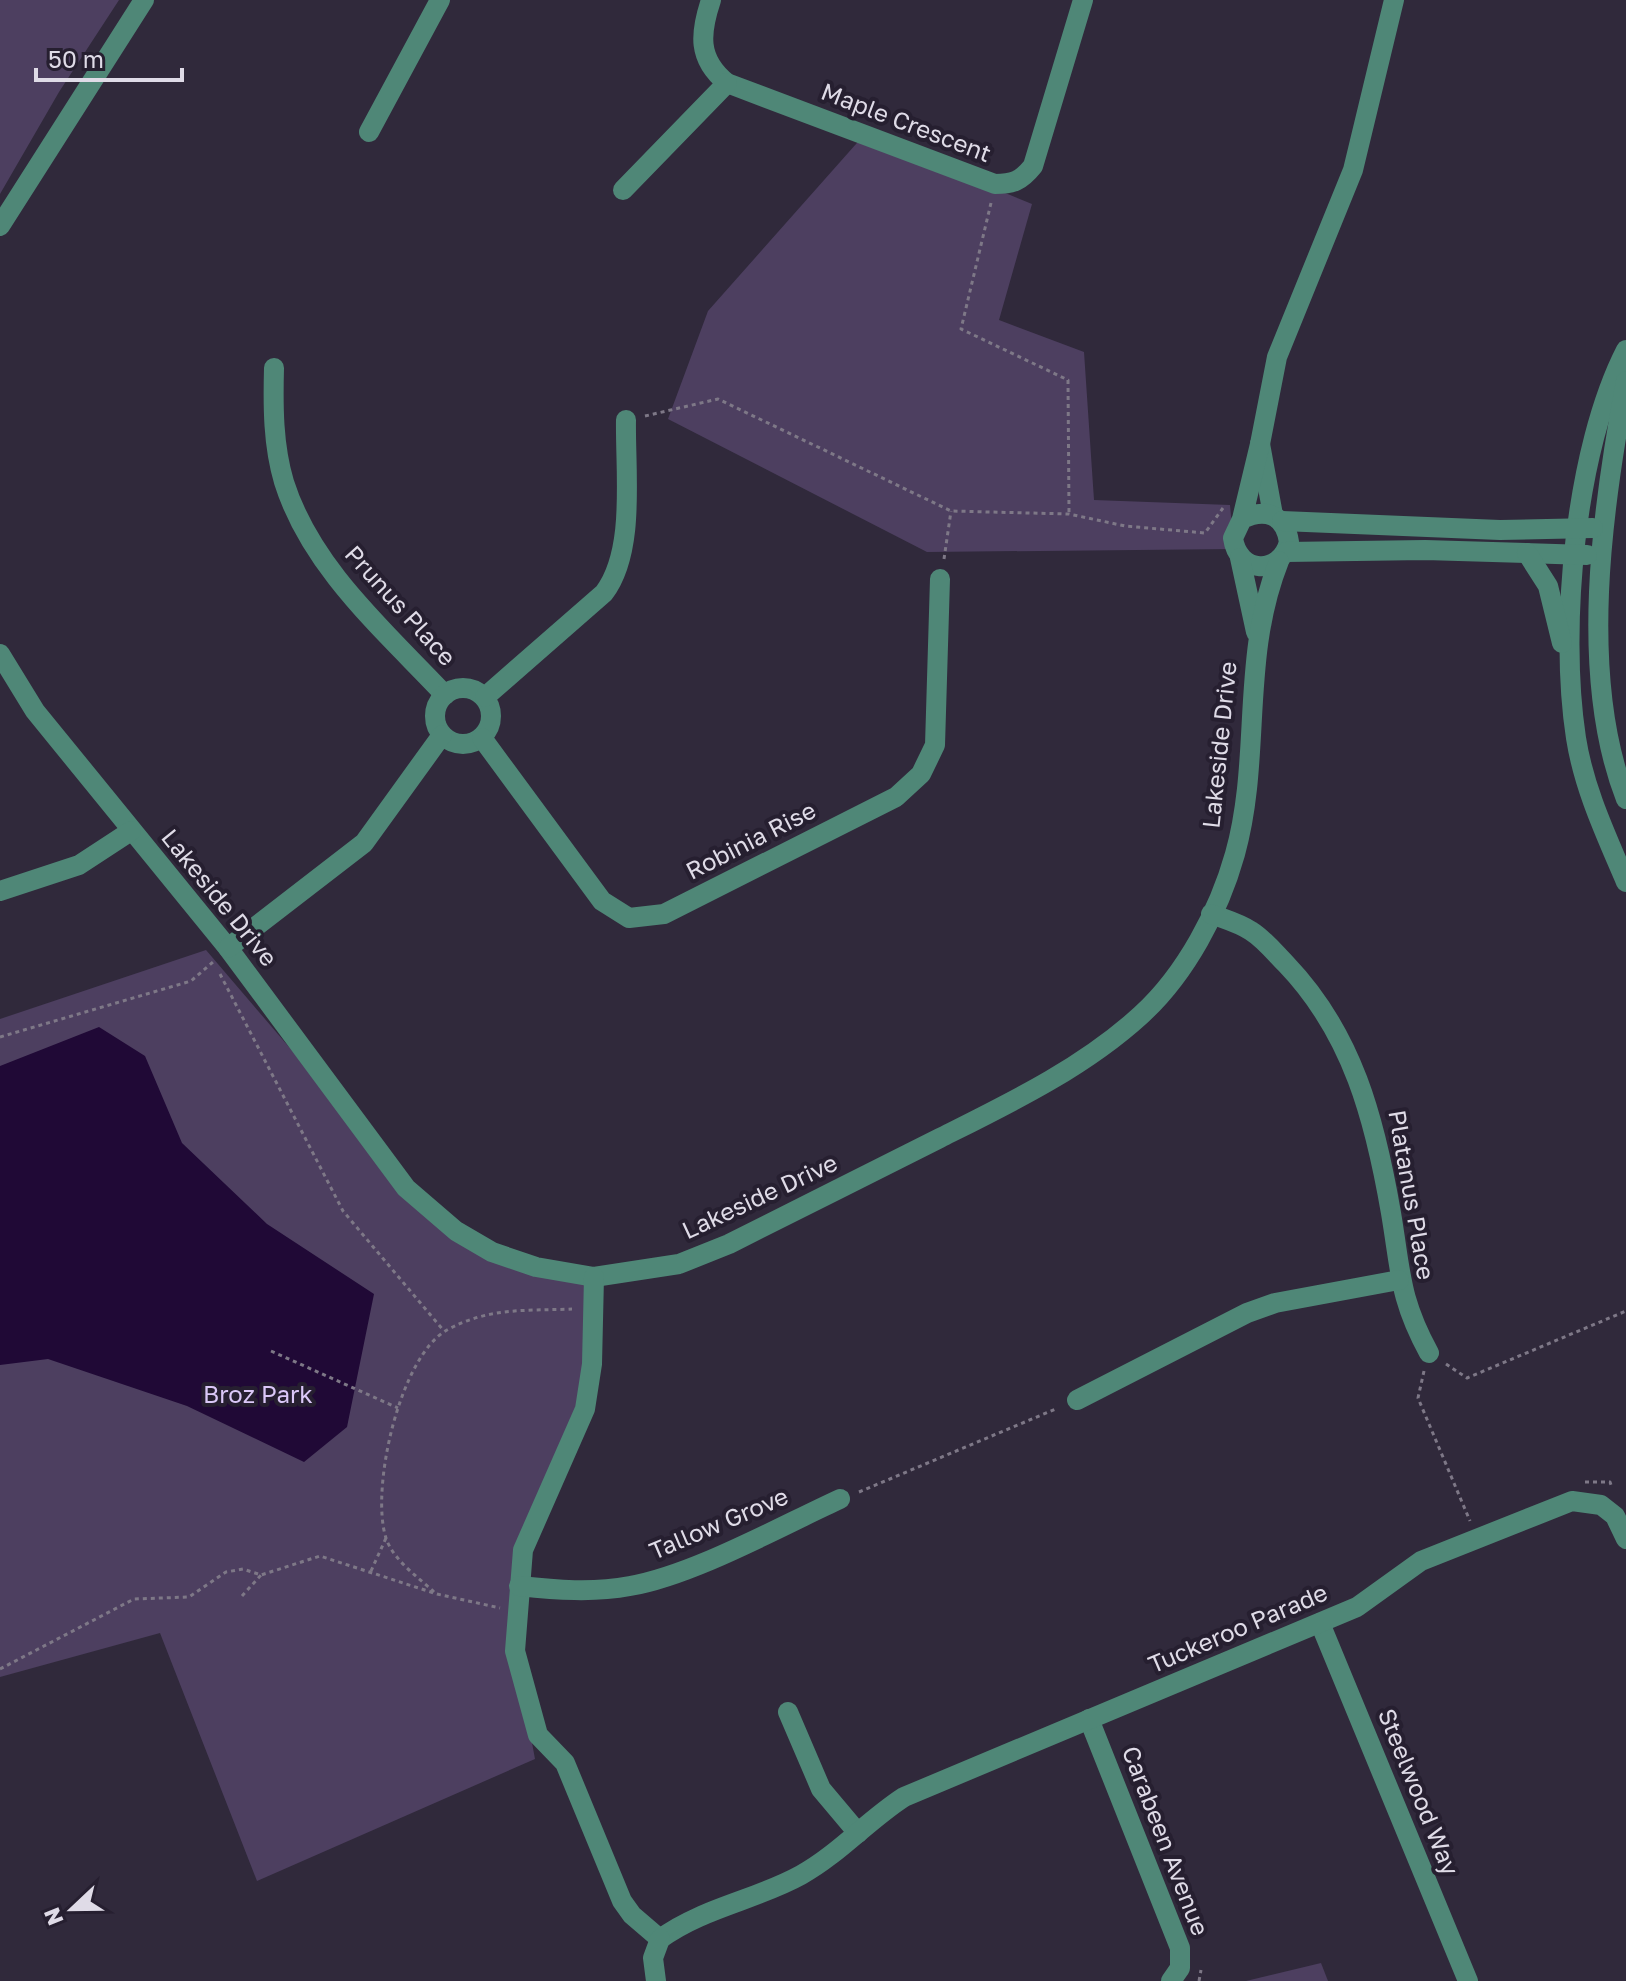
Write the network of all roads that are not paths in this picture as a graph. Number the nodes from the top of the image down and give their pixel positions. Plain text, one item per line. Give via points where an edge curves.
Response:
1 (144, 0) edge
2 (440, 0) edge
3 (711, 0) edge
4 (1083, 0) edge
5 (1394, 0) edge
6 (727, 83) junction
7 (369, 132) dead end
8 (623, 190) dead end
9 (0, 226) edge
10 (1626, 350) edge
11 (274, 368) dead end
12 (1626, 381) edge
13 (626, 420) road end
14 (1260, 444) junction
15 (1277, 518) junction
16 (1242, 519) junction
17 (1580, 528) junction
18 (1604, 529) junction
19 (1527, 553) junction
20 (1576, 554) junction
21 (1603, 556) junction
22 (1282, 557) junction
23 (1240, 558) junction
24 (940, 579) road end
25 (1256, 636) junction
26 (0, 654) edge
27 (1570, 682) junction
28 (445, 695) junction
29 (485, 697) junction
30 (442, 735) junction
31 (482, 738) junction
32 (1626, 799) edge
33 (131, 831) junction
34 (1626, 882) edge
35 (0, 891) edge
36 (1211, 914) junction
37 (221, 955) junction
38 (594, 1277) junction
39 (1399, 1280) junction
40 (1429, 1353) road end
41 (1077, 1400) road end
42 (840, 1499) road end
43 (1626, 1539) edge
44 (519, 1586) junction
45 (1320, 1623) junction
46 (788, 1712) dead end
47 (1089, 1719) junction
48 (858, 1833) junction
49 (660, 1939) junction
50 (656, 1981) edge
51 (1171, 1981) edge
52 (1468, 1981) edge

1 - 9 street
2 - 7 street
3 - 6 street via 701,44 715,74
4 - 6 street, Maple Crescent via 1033,166 1012,184 995,184
5 - 14 street, Lakeside Drive via 1353,170 1277,357
6 - 8 street
10 - 17 street via 1613,376 1589,462
11 - 28 street, Prunus Place via 277,451 306,531 338,580
12 - 18 street
13 - 29 street via 624,548 614,580
14 - 15 street, Lakeside Drive
14 - 16 street, Lakeside Drive
15 - 16 street via 1257,512
15 - 17 street via 1500,530
15 - 22 street, Lakeside Drive via 1289,542
16 - 23 street, Lakeside Drive via 1233,538
17 - 18 street
17 - 20 street
18 - 21 street
19 - 20 street
19 - 22 street
19 - 27 street via 1552,599
20 - 21 street
20 - 27 street
21 - 32 street via 1598,641 1602,715
22 - 23 street via 1266,568
22 - 25 street, Lakeside Drive
23 - 25 street, Lakeside Drive
24 - 31 street, Robinia Rise via 935,745 921,774 896,797 664,914 629,918 602,901
25 - 36 street, Lakeside Drive via 1245,805 1234,855
26 - 33 street, Lakeside Drive via 35,711
27 - 34 street via 1576,739 1591,800
28 - 29 street via 465,688
28 - 30 street via 435,714
29 - 31 street via 492,718
30 - 31 street via 462,744
30 - 37 street via 364,843
33 - 35 street via 79,865
33 - 37 street, Lakeside Drive
36 - 38 street, Lakeside Drive via 1184,966 1143,1014 1025,1096 729,1244 679,1264
36 - 39 street, Platanus Place via 1251,931 1271,949 1319,1003 1342,1041 1376,1133
37 - 38 street, Lakeside Drive via 406,1188 456,1231 492,1252 536,1267
38 - 44 street via 585,1409 531,1524
39 - 40 street, Platanus Place via 1405,1306
39 - 41 street via 1247,1313
42 - 44 street, Tallow Grove via 667,1577 589,1591
43 - 45 street, Tuckeroo Parade via 1615,1516 1601,1505 1572,1501 1421,1561 1357,1607
44 - 49 street via 515,1651 538,1735 565,1763 622,1901
45 - 47 street, Tuckeroo Parade
45 - 52 street, Steelwood Way
46 - 48 street via 821,1789
47 - 48 street, Tuckeroo Parade via 904,1797
47 - 51 street, Carabeen Avenue via 1180,1948 1180,1968
48 - 49 street, Tuckeroo Parade via 797,1878 678,1926
49 - 50 street via 653,1958

